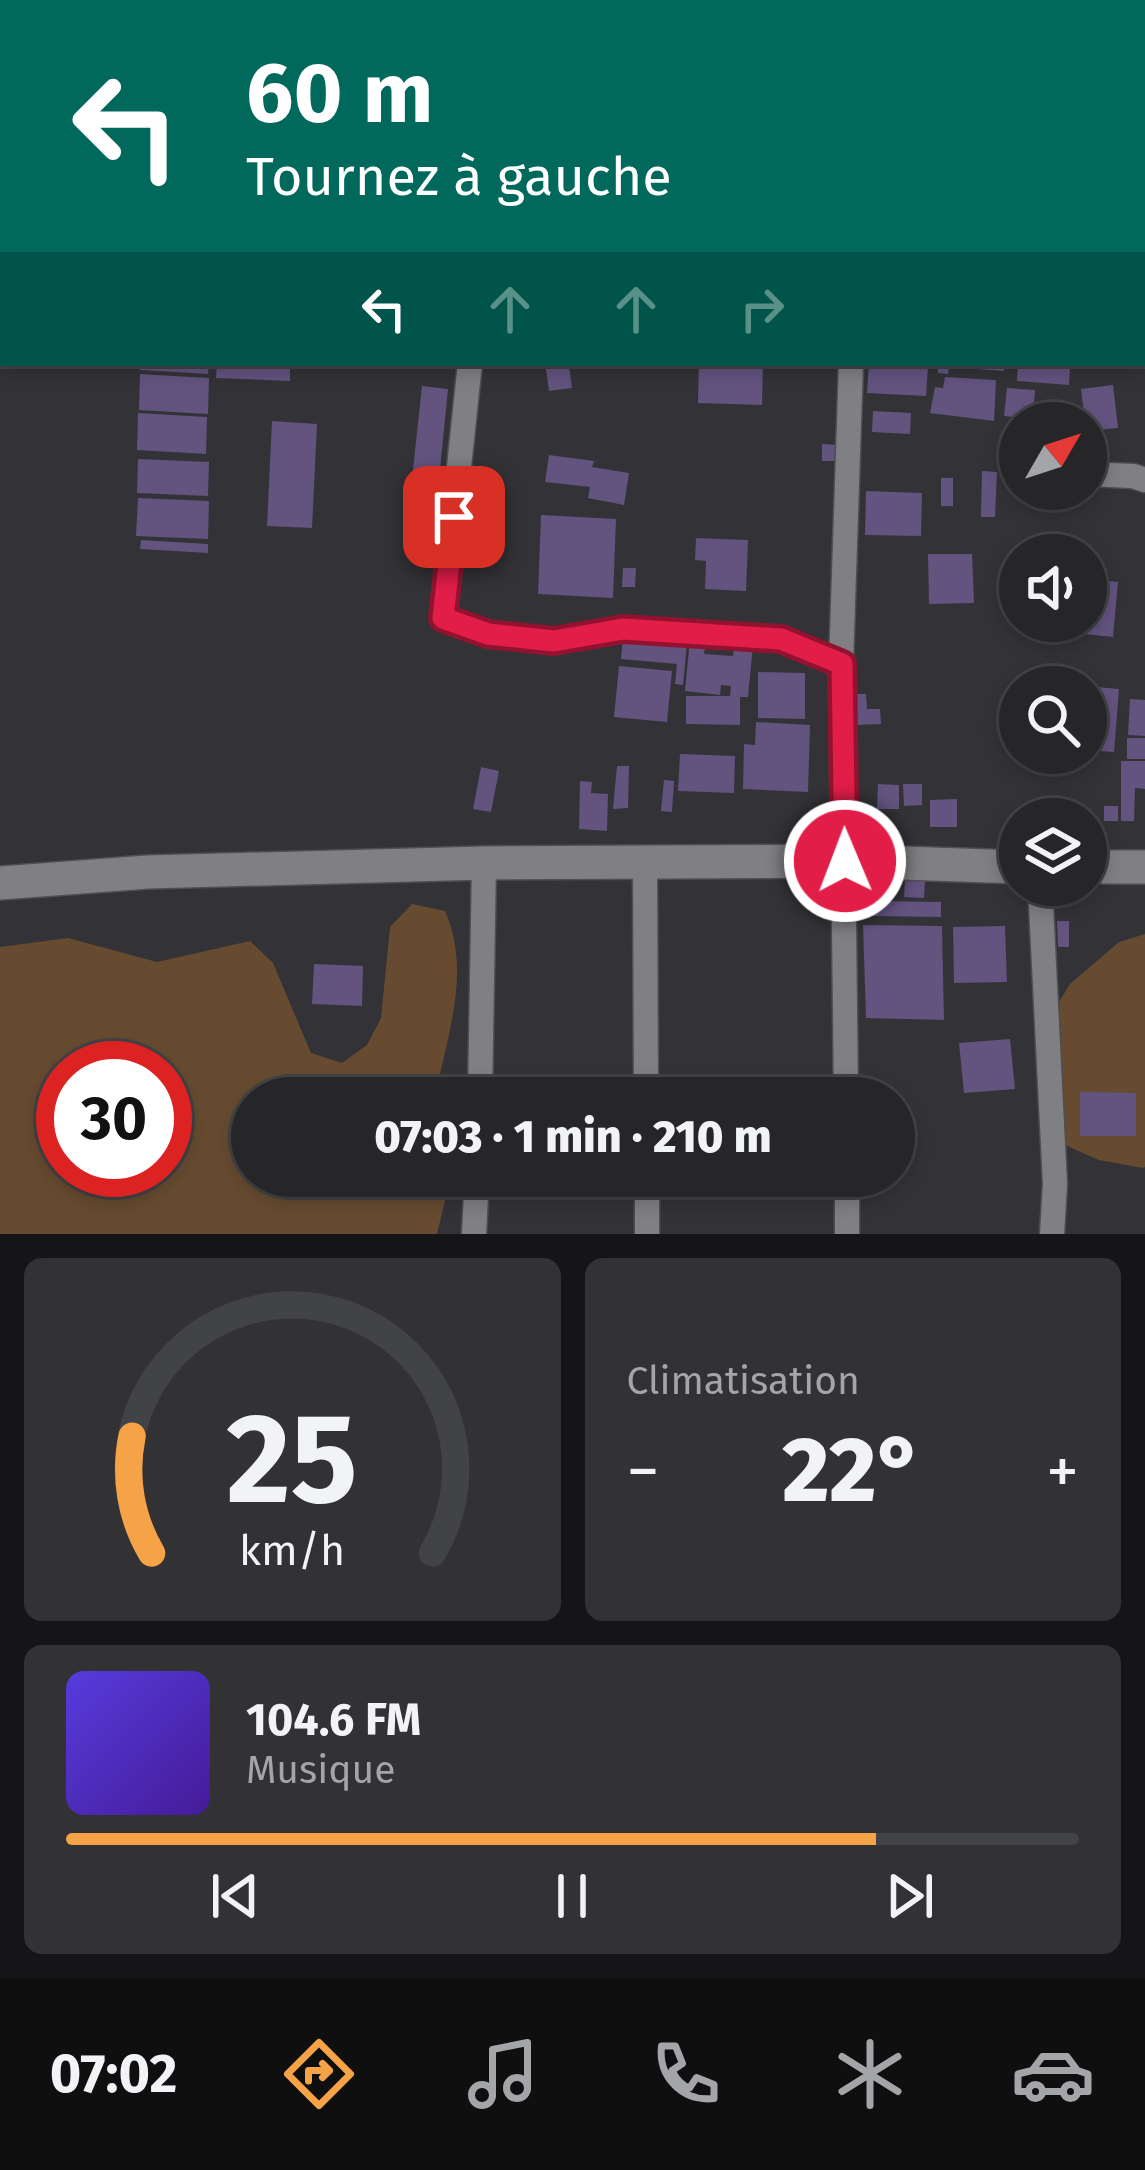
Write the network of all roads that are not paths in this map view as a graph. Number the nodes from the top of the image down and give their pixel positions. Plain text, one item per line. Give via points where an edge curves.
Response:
1 (470, 366) edge
2 (851, 366) edge
3 (1107, 475) edge
4 (1145, 481) edge
5 (842, 664) junction
6 (845, 861) junction
7 (645, 862) junction
8 (484, 863) junction
9 (999, 866) edge
10 (1107, 867) edge
11 (1145, 867) edge
12 (0, 883) edge
13 (1041, 906) edge
14 (480, 1077) edge
15 (646, 1077) edge
16 (846, 1077) edge
17 (476, 1197) edge
18 (646, 1197) edge
19 (847, 1197) edge
20 (474, 1234) edge
21 (647, 1234) edge
22 (847, 1234) edge
23 (1052, 1234) edge

1 - 5 street via 443,618 488,634 554,641 623,629 781,639
2 - 5 street
3 - 4 street
5 - 6 street
6 - 7 main road
6 - 9 main road
6 - 16 street
7 - 8 main road
7 - 15 street
8 - 12 main road
8 - 14 street
10 - 11 main road
13 - 23 street
17 - 20 street
18 - 21 street
19 - 22 street

